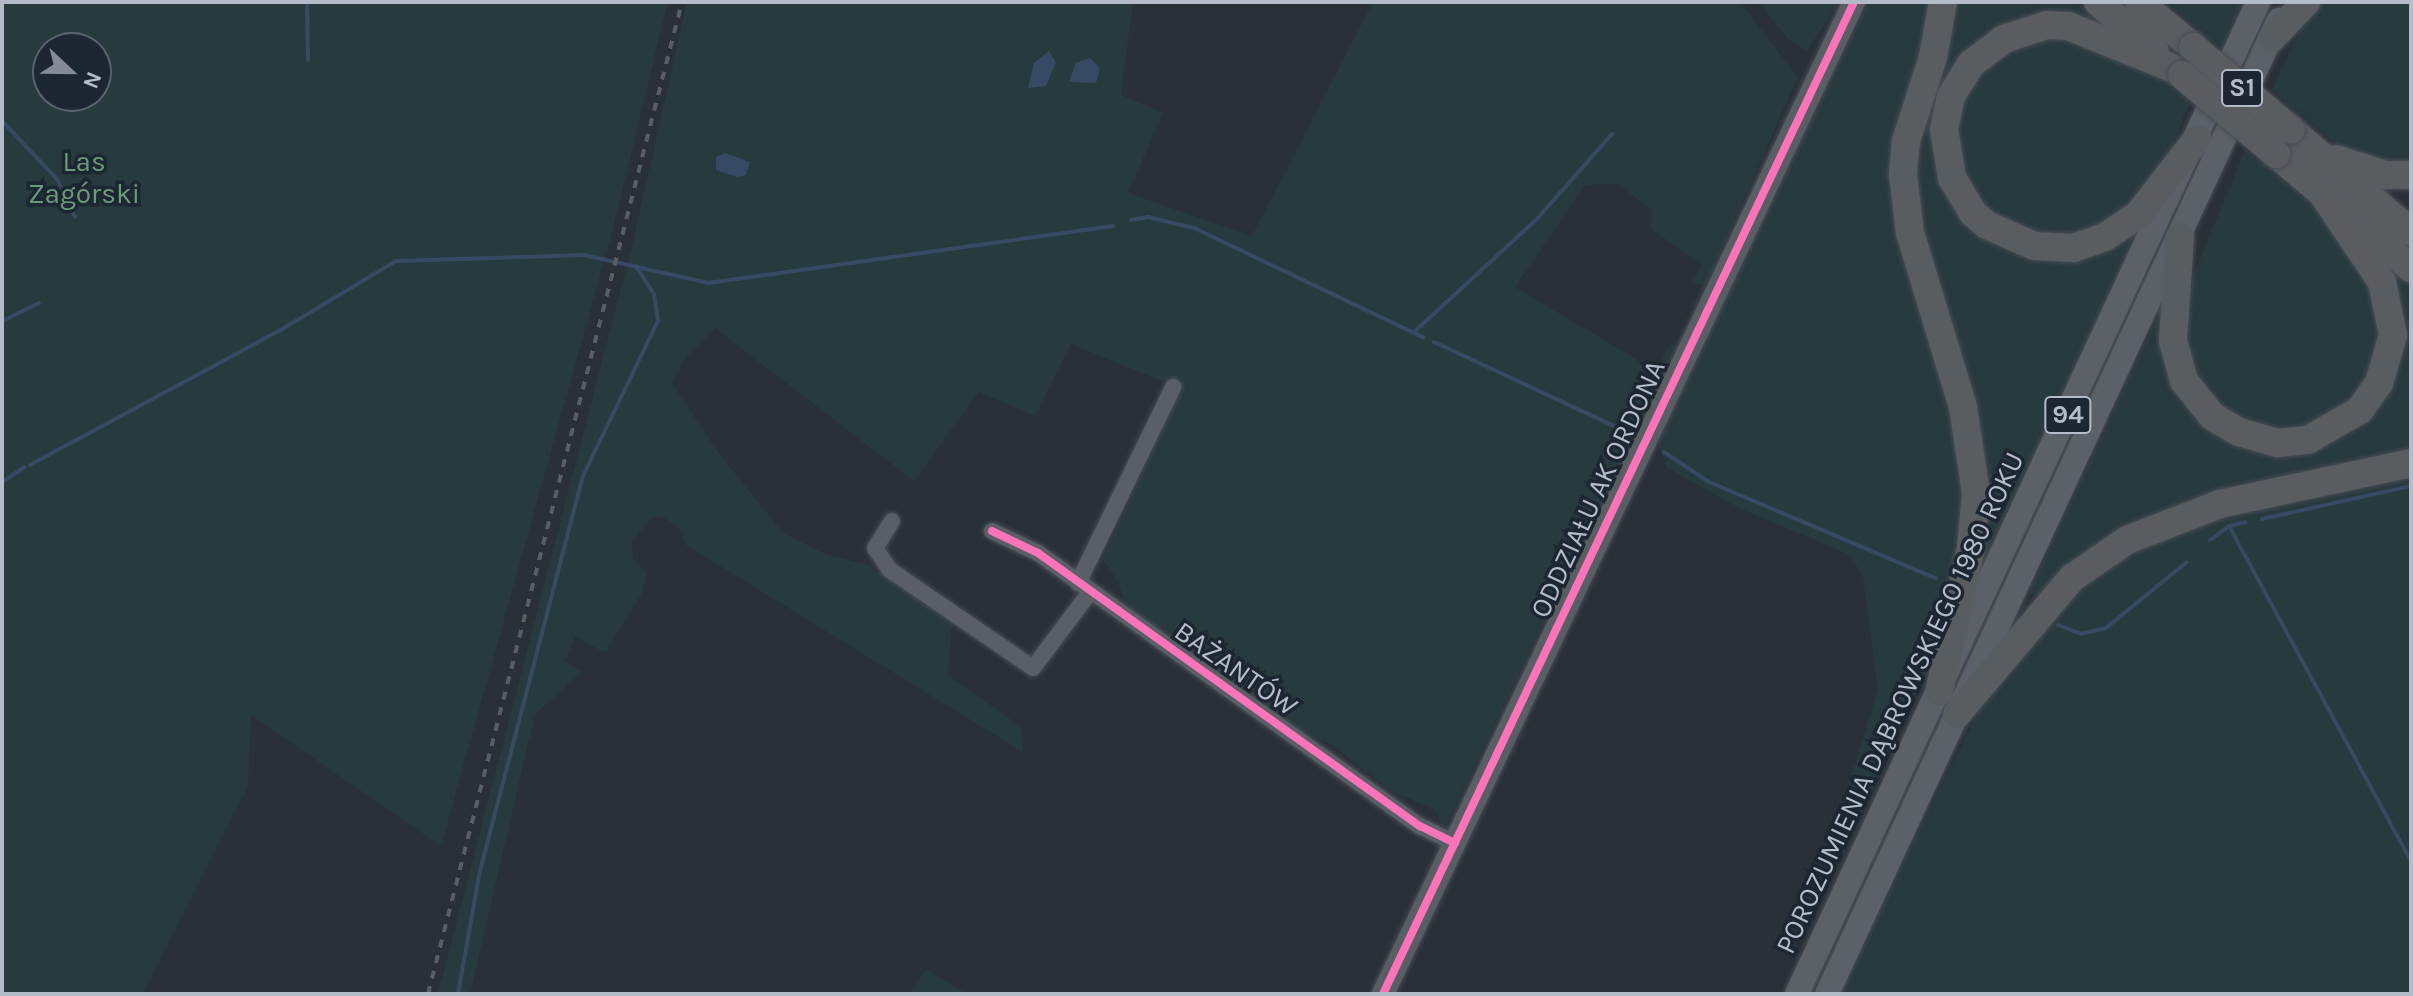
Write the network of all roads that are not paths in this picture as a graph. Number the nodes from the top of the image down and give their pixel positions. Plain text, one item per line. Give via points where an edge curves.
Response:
1 (1854, 2) edge
2 (1943, 2) edge
3 (2098, 2) edge
4 (2139, 2) edge
5 (2258, 2) edge
6 (2287, 2) edge
7 (2306, 2) edge
8 (2272, 38) junction
9 (2180, 72) junction
10 (2197, 139) junction
11 (2283, 142) junction
12 (2316, 151) junction
13 (2411, 175) edge
14 (2322, 193) junction
15 (2411, 232) edge
16 (2180, 237) junction
17 (2411, 268) edge
18 (1173, 387) dead end
19 (2411, 463) edge
20 (892, 521) dead end
21 (992, 531) dead end
22 (1084, 587) junction
23 (1939, 692) junction
24 (1957, 714) junction
25 (1455, 843) junction
26 (1383, 994) edge
27 (1797, 994) edge
28 (1827, 994) edge

1 - 25 street, ODDZIAŁU AK ORDONA
2 - 23 highway via 1933,57 1906,141 1903,174 1910,233 1963,407 1976,493 1971,548
3 - 9 highway, S1
4 - 11 highway, S1, bridge via 2193,47
5 - 10 main road, POROZUMIENIA DĄBROWSKIEGO 1980 ROKU / 94
6 - 8 main road, POROZUMIENIA DĄBROWSKIEGO 1980 ROKU / 94
7 - 8 highway
8 - 16 main road, POROZUMIENIA DĄBROWSKIEGO 1980 ROKU / 94
9 - 10 highway via 2068,26 2047,25 2014,34 1971,64 1951,96 1944,129 1950,170 1960,196 1987,225 2019,242 2073,248 2105,237 2139,214
9 - 11 highway, S1, bridge
10 - 23 main road, POROZUMIENIA DĄBROWSKIEGO 1980 ROKU / 94
11 - 12 highway, S1
11 - 14 highway, S1
12 - 13 highway via 2385,175
12 - 15 highway, S1
14 - 16 highway via 2382,282 2393,335 2386,367 2365,403 2346,422 2308,440 2278,443 2239,432 2212,416 2184,381 2173,341
14 - 17 highway, S1
16 - 24 main road, POROZUMIENIA DĄBROWSKIEGO 1980 ROKU / 94
18 - 22 street
19 - 24 highway via 2220,504 2127,540 2090,562 2057,594
20 - 22 street via 875,548 890,570 1033,668
21 - 22 street, BAŻANTÓW via 1038,553
22 - 25 street, BAŻANTÓW via 1420,826
23 - 27 main road, POROZUMIENIA DĄBROWSKIEGO 1980 ROKU / 94
24 - 28 main road, POROZUMIENIA DĄBROWSKIEGO 1980 ROKU / 94
25 - 26 street, ODDZIAŁU AK ORDONA

